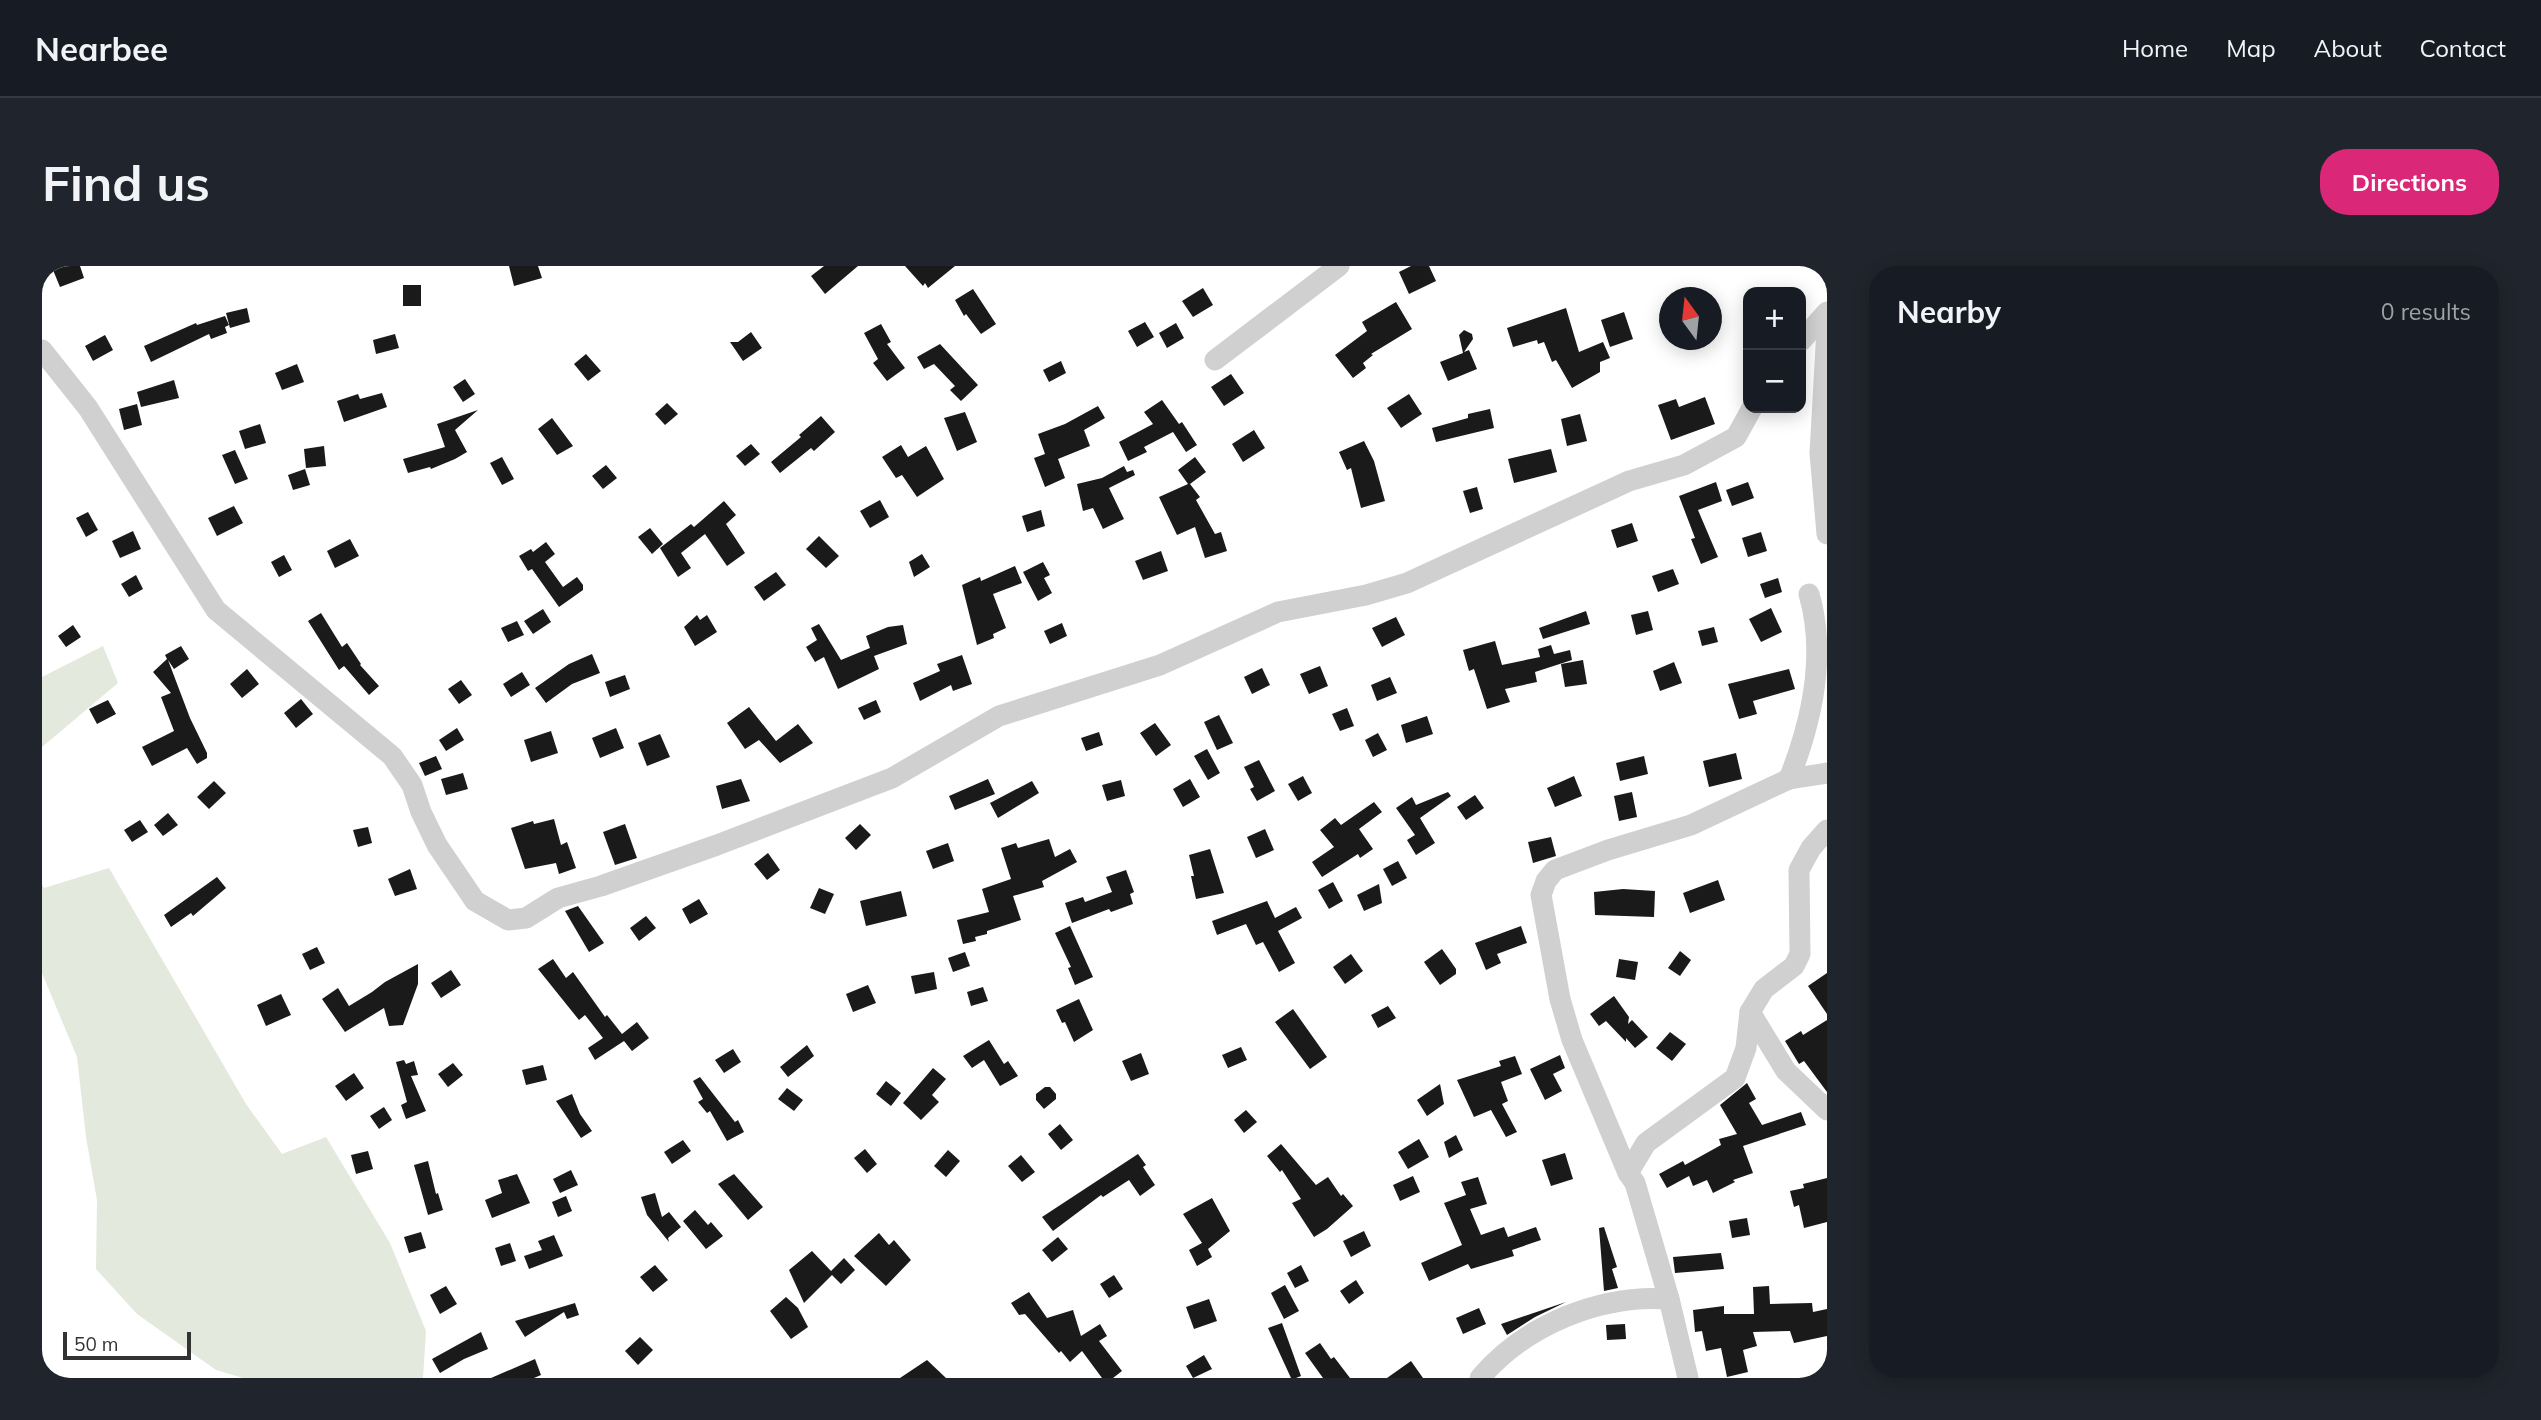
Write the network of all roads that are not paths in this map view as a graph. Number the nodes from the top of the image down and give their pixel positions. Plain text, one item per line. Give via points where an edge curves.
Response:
1 (1339, 266) edge
2 (1827, 312) edge
3 (1827, 328) edge
4 (1806, 335) edge
5 (42, 350) edge
6 (1215, 360) dead end
7 (1749, 413) edge
8 (1827, 534) edge
9 (1809, 594) dead end
10 (1827, 773) edge
11 (1789, 779) junction
12 (1827, 830) edge
13 (1750, 1012) junction
14 (1827, 1110) edge
15 (1628, 1173) junction
16 (1669, 1299) junction
17 (1480, 1378) edge
18 (1688, 1378) edge

1 - 6 street
2 - 4 street
3 - 8 street via 1820,453
5 - 7 street via 88,408 216,610 392,755 412,785 421,812 457,878 475,901 508,920 526,918 558,898 717,845 892,778 999,716 1160,665 1278,612 1407,583 1629,481 1684,464 1736,438
9 - 11 street via 1814,610 1816,688
10 - 11 street
11 - 15 street via 1691,825 1555,870 1546,881 1541,895 1560,999 1572,1040
12 - 13 street via 1799,870 1800,954 1794,965 1765,989
13 - 14 street via 1786,1071
13 - 15 street via 1746,1048 1735,1078 1646,1143
15 - 16 street via 1635,1183
16 - 17 street via 1644,1297 1583,1310 1526,1337
16 - 18 street

